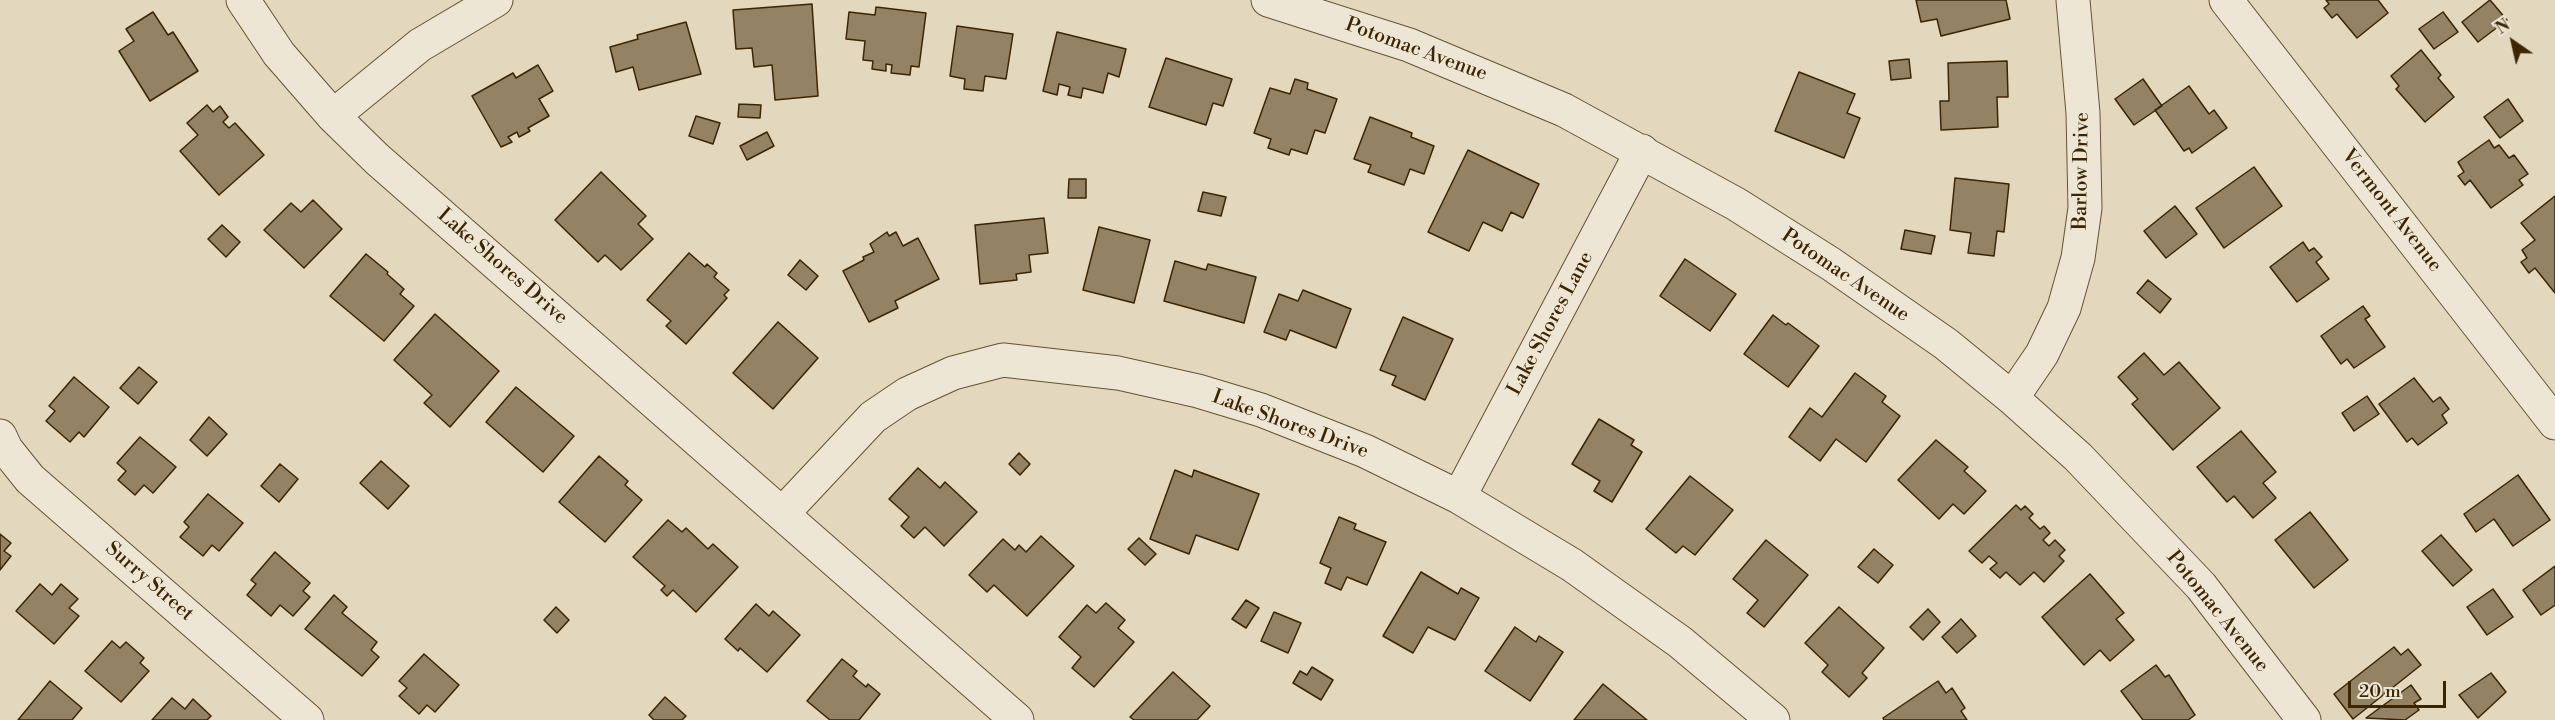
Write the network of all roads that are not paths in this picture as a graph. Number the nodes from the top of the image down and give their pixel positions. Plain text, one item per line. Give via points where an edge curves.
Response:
1 (243, 0) edge
2 (496, 0) edge
3 (1268, 0) edge
4 (2073, 0) edge
5 (2226, 0) edge
6 (333, 116) junction
7 (1642, 151) junction
8 (2012, 398) junction
9 (2555, 423) edge
10 (0, 436) edge
11 (1459, 497) junction
12 (783, 513) junction
13 (307, 720) edge
14 (1017, 720) edge
15 (1773, 720) edge
16 (2304, 720) edge

1 - 6 street, Lake Shores Drive via 279,54
2 - 6 street via 420,45
3 - 7 street, Potomac Avenue via 1409,45 1545,101
4 - 8 street, Barlow Drive via 2084,113 2085,208 2078,258 2064,308 2042,354
5 - 9 street, Vermont Avenue
6 - 12 street, Lake Shores Drive via 377,159
7 - 8 street, Potomac Avenue via 1831,264 1946,344
7 - 11 street, Lake Shores Lane
8 - 16 street, Potomac Avenue via 2078,457 2201,586
10 - 13 street, Surry Street via 30,479
11 - 12 street, Lake Shores Drive via 1365,451 1262,410 1118,373 1003,360 953,373 907,394 873,417
11 - 15 street, Lake Shores Drive via 1572,565 1680,642
12 - 14 street, Lake Shores Drive

